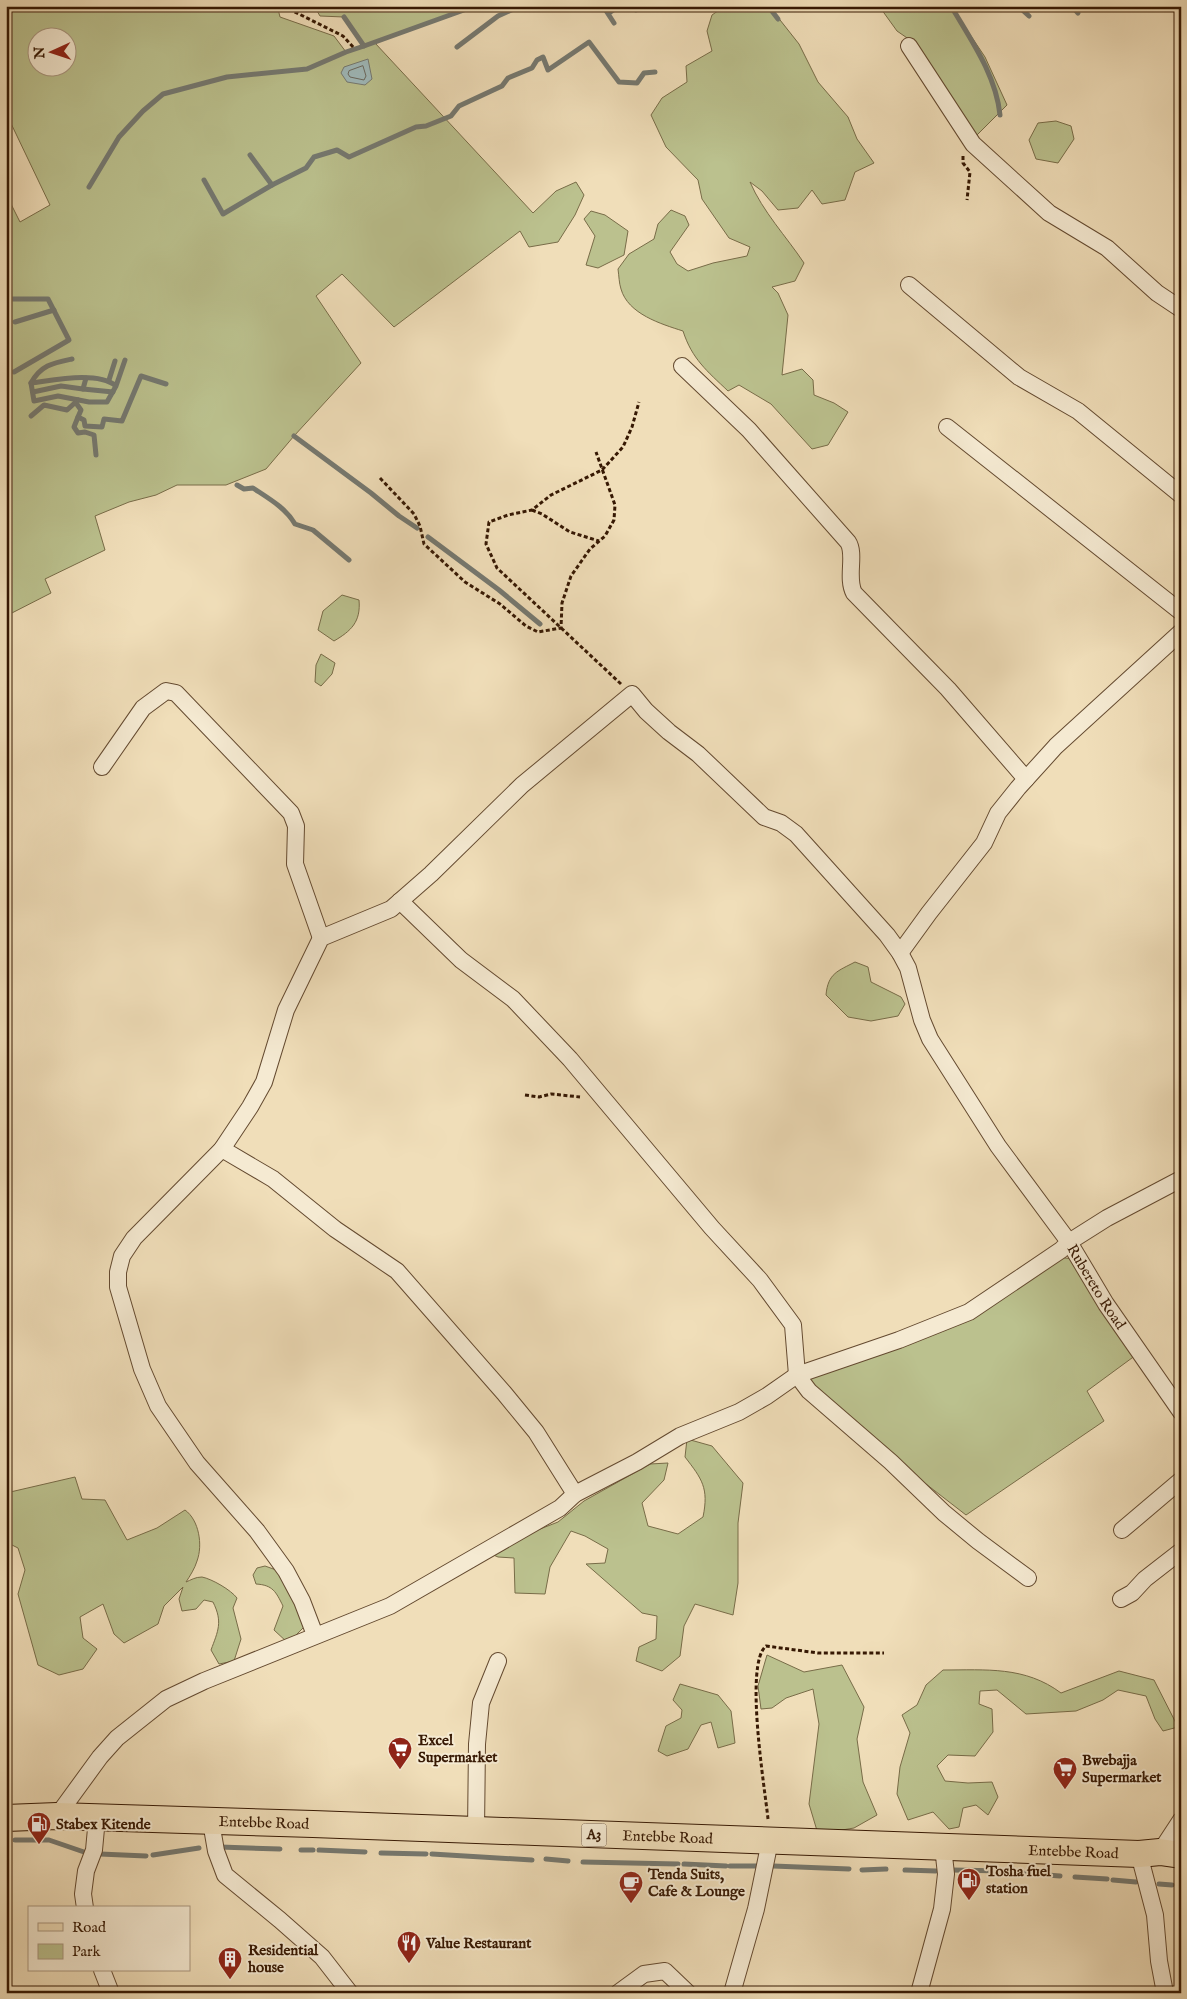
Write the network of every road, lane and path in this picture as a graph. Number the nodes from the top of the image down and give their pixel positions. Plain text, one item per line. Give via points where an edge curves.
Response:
1 (283, 6) edge
2 (909, 46) dead end
3 (354, 48) dead end
4 (966, 134) junction
5 (967, 200) dead end
6 (909, 286) dead end
7 (1181, 309) edge
8 (682, 366) dead end
9 (639, 402) dead end
10 (947, 427) dead end
11 (596, 452) dead end
12 (602, 470) junction
13 (380, 478) dead end
14 (1181, 494) edge
15 (532, 510) junction
16 (600, 541) junction
17 (1181, 612) edge
18 (560, 628) junction
19 (1181, 632) edge
20 (632, 694) junction
21 (102, 767) dead end
22 (1026, 779) junction
23 (400, 901) junction
24 (321, 938) junction
25 (900, 953) junction
26 (525, 1095) dead end
27 (601, 1096) junction
28 (222, 1149) junction
29 (1181, 1179) edge
30 (1069, 1242) junction
31 (797, 1375) junction
32 (1181, 1412) edge
33 (1181, 1480) edge
34 (575, 1494) junction
35 (1122, 1530) dead end
36 (1181, 1550) edge
37 (1028, 1578) dead end
38 (1121, 1600) dead end
39 (314, 1635) junction
40 (884, 1653) dead end
41 (498, 1661) dead end
42 (57, 1816) junction
43 (6, 1818) edge
44 (97, 1818) junction
45 (1181, 1820) edge
46 (211, 1822) junction
47 (476, 1831) junction
48 (770, 1841) junction
49 (943, 1847) junction
50 (1160, 1853) edge
51 (85, 1906) edge
52 (103, 1972) edge
53 (110, 1993) edge
54 (350, 1993) edge
55 (618, 1993) edge
56 (688, 1993) edge
57 (732, 1993) edge
58 (919, 1993) edge
59 (1165, 1993) edge

1 - 3 path via 343,36
2 - 4 street
4 - 5 path via 963,163 970,172
4 - 7 street via 1048,213 1107,248 1157,293
6 - 14 street via 1020,377 1078,411
8 - 22 street via 749,430 848,542 851,550 850,582 854,593 948,688
9 - 12 path via 623,447
10 - 17 street
11 - 12 path
12 - 15 path via 551,495
12 - 16 path via 615,505 614,520
13 - 18 path via 414,514 424,544 465,582 538,632
15 - 16 path via 570,532
15 - 18 path via 489,522 486,544 497,568
16 - 18 path via 590,549 571,576 562,603
18 - 20 path
19 - 22 street via 1056,746
20 - 23 street via 522,785
20 - 25 street via 669,732 698,754 764,817 796,834
21 - 24 street via 143,708 166,691 176,693 291,813 296,826 295,864
22 - 25 street via 998,813 984,843
23 - 24 street via 380,915
23 - 27 street via 461,960 514,999
24 - 28 street via 286,1010 264,1082
25 - 30 street via 908,968 930,1039 998,1146
26 - 27 path
27 - 31 street via 760,1280 793,1325
28 - 34 street via 273,1179 335,1228 397,1270 536,1432
28 - 39 street via 134,1238 122,1256 118,1287 142,1369 158,1406 197,1462 257,1531 286,1571 302,1601
29 - 30 street, Rubereto Road
30 - 31 street via 1062,1250 969,1312
30 - 32 street, Rubereto Road via 1106,1304
31 - 34 street via 739,1412 680,1436
31 - 37 street via 810,1391 944,1513
33 - 35 street
34 - 39 street via 560,1508 390,1606
36 - 38 street
39 - 42 street via 166,1700 118,1738 100,1757
40 - 48 path via 818,1653 766,1646 762,1650 756,1676 757,1715
41 - 47 street via 481,1703
42 - 43 main road, Entebbe Road / A3
42 - 44 main road, Entebbe Road / A3
44 - 46 main road, Entebbe Road / A3
44 - 51 street via 94,1850 86,1871
45 - 50 street
46 - 47 main road, Entebbe Road / A3
46 - 54 street via 216,1851 225,1875 322,1957
47 - 48 main road, Entebbe Road / A3
48 - 49 main road, Entebbe Road / A3
48 - 57 street via 756,1909
49 - 50 main road, Entebbe Road / A3
49 - 58 street via 946,1874 942,1909
50 - 59 street via 1155,1915
52 - 53 street
55 - 56 street via 644,1974 665,1971

